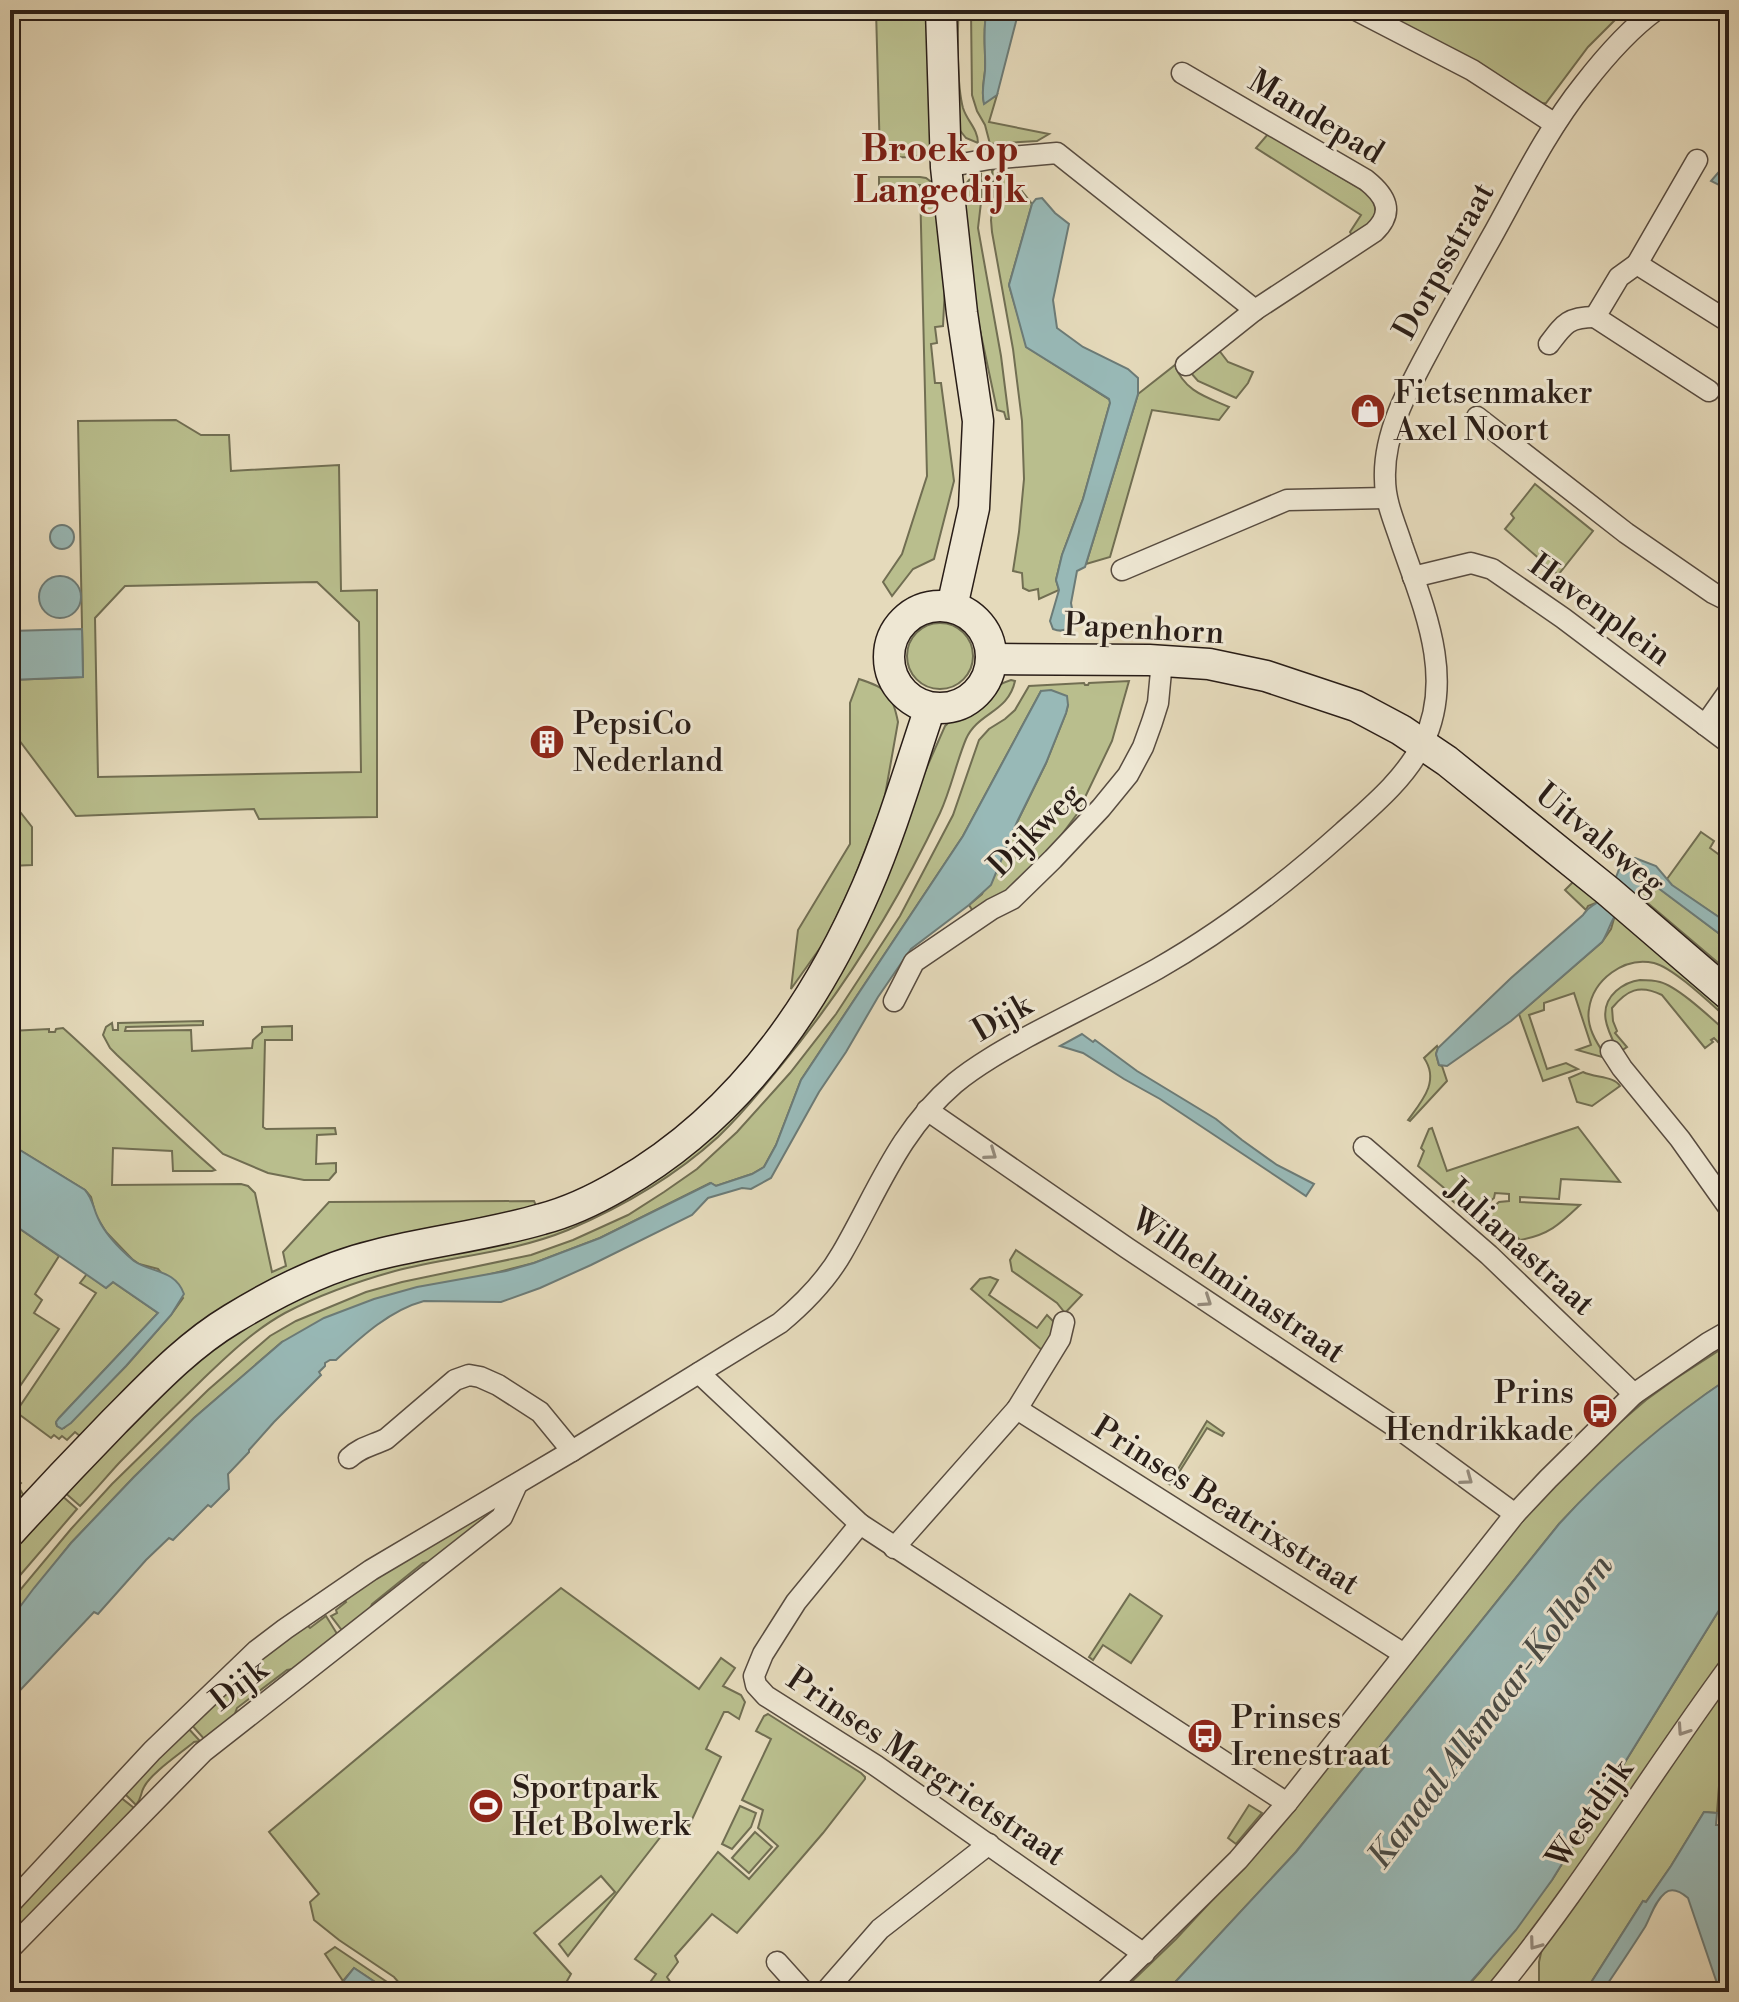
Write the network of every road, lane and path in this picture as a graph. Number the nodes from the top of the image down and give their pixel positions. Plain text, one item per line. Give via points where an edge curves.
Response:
1 (941, 10) edge
2 (1356, 10) edge
3 (1656, 10) edge
4 (1182, 73) dead end
5 (1555, 124) junction
6 (1697, 160) dead end
7 (946, 167) junction
8 (1637, 264) junction
9 (1255, 310) junction
10 (1595, 317) junction
11 (1729, 322) edge
12 (1549, 344) dead end
13 (1186, 365) dead end
14 (1709, 391) dead end
15 (1477, 417) dead end
16 (1386, 498) junction
17 (1122, 570) dead end
18 (1413, 577) junction
19 (1729, 601) edge
20 (952, 607) junction
21 (991, 659) junction
22 (1162, 661) junction
23 (1729, 691) edge
24 (930, 708) junction
25 (1705, 725) junction
26 (1423, 743) junction
27 (1729, 743) edge
28 (1729, 995) edge
29 (894, 1001) dead end
30 (1611, 1051) dead end
31 (927, 1110) junction
32 (1364, 1147) dead end
33 (1729, 1208) edge
34 (1064, 1322) dead end
35 (1729, 1331) edge
36 (699, 1373) junction
37 (1634, 1394) junction
38 (1017, 1409) junction
39 (572, 1451) junction
40 (349, 1458) dead end
41 (517, 1484) junction
42 (1515, 1514) junction
43 (860, 1524) junction
44 (10, 1532) edge
45 (894, 1548) junction
46 (1404, 1654) junction
47 (1729, 1667) edge
48 (1287, 1803) junction
49 (989, 1844) junction
50 (10, 1904) edge
51 (10, 1949) edge
52 (1144, 1954) junction
53 (777, 1962) dead end
54 (804, 1992) edge
55 (825, 1992) edge
56 (1104, 1992) edge
57 (1496, 1992) edge

1 - 7 street
2 - 5 street via 1472,70
3 - 5 street, Dorpsstraat via 1621,41
4 - 9 street, Mandepad via 1366,180 1379,190 1386,206 1374,232
5 - 16 street, Dorpsstraat via 1404,401 1388,445
6 - 8 street
7 - 9 street via 1057,153
7 - 20 street via 978,421 974,508
8 - 10 street via 1619,277
8 - 11 street
9 - 13 street, Mandepad
10 - 12 street via 1565,323
10 - 14 street
15 - 19 street via 1626,533
16 - 17 street via 1287,500
16 - 18 street, Dorpsstraat
18 - 25 street, Havenplein via 1471,563 1492,569
18 - 26 street, Dijk via 1436,655 1433,710
20 - 21 street via 985,632
20 - 24 street via 938,605 912,614 901,622 889,647 897,686
21 - 22 street, Papenhorn
21 - 24 street via 982,687 972,697 959,705
22 - 26 street, Papenhorn via 1227,667 1289,683 1356,706
22 - 29 street, Dijkweg via 1158,703 1128,775 1012,899 914,962
23 - 25 street
24 - 44 street via 885,841 840,943 812,994 759,1069 713,1118 639,1174 579,1206 543,1219 373,1255 326,1271 234,1318 192,1346 151,1384
25 - 27 street
26 - 28 street, Uitvalsweg
26 - 31 street, Dijk via 1381,797 1256,905 1157,969 988,1059
30 - 33 street
31 - 36 street, Dijk via 820,1285 780,1323
31 -> 42 street, Wilhelminastraat via 1406,1434
32 - 37 street, Julianastraat via 1489,1255
34 - 38 street via 1060,1339
35 - 37 street
36 - 39 street, Dijk
36 - 43 street
37 - 42 street
38 - 45 street
38 - 46 street, Prinses Beatrixstraat
39 - 40 street via 540,1412 498,1385 469,1375 455,1380 386,1439 359,1448
39 - 41 street, Dijk
41 - 50 street, Dijk via 371,1570 256,1651 152,1751
41 - 51 street, Dijk via 502,1517 203,1752
42 - 46 street
43 - 45 street
43 - 49 street, Prinses Margrietstraat via 796,1602 759,1661 756,1685
45 - 48 street
46 - 48 street
47 -> 57 street, Westdijk
48 - 52 street
49 - 52 street, Prinses Margrietstraat
49 - 55 street via 880,1929
52 - 56 street
53 - 54 street

